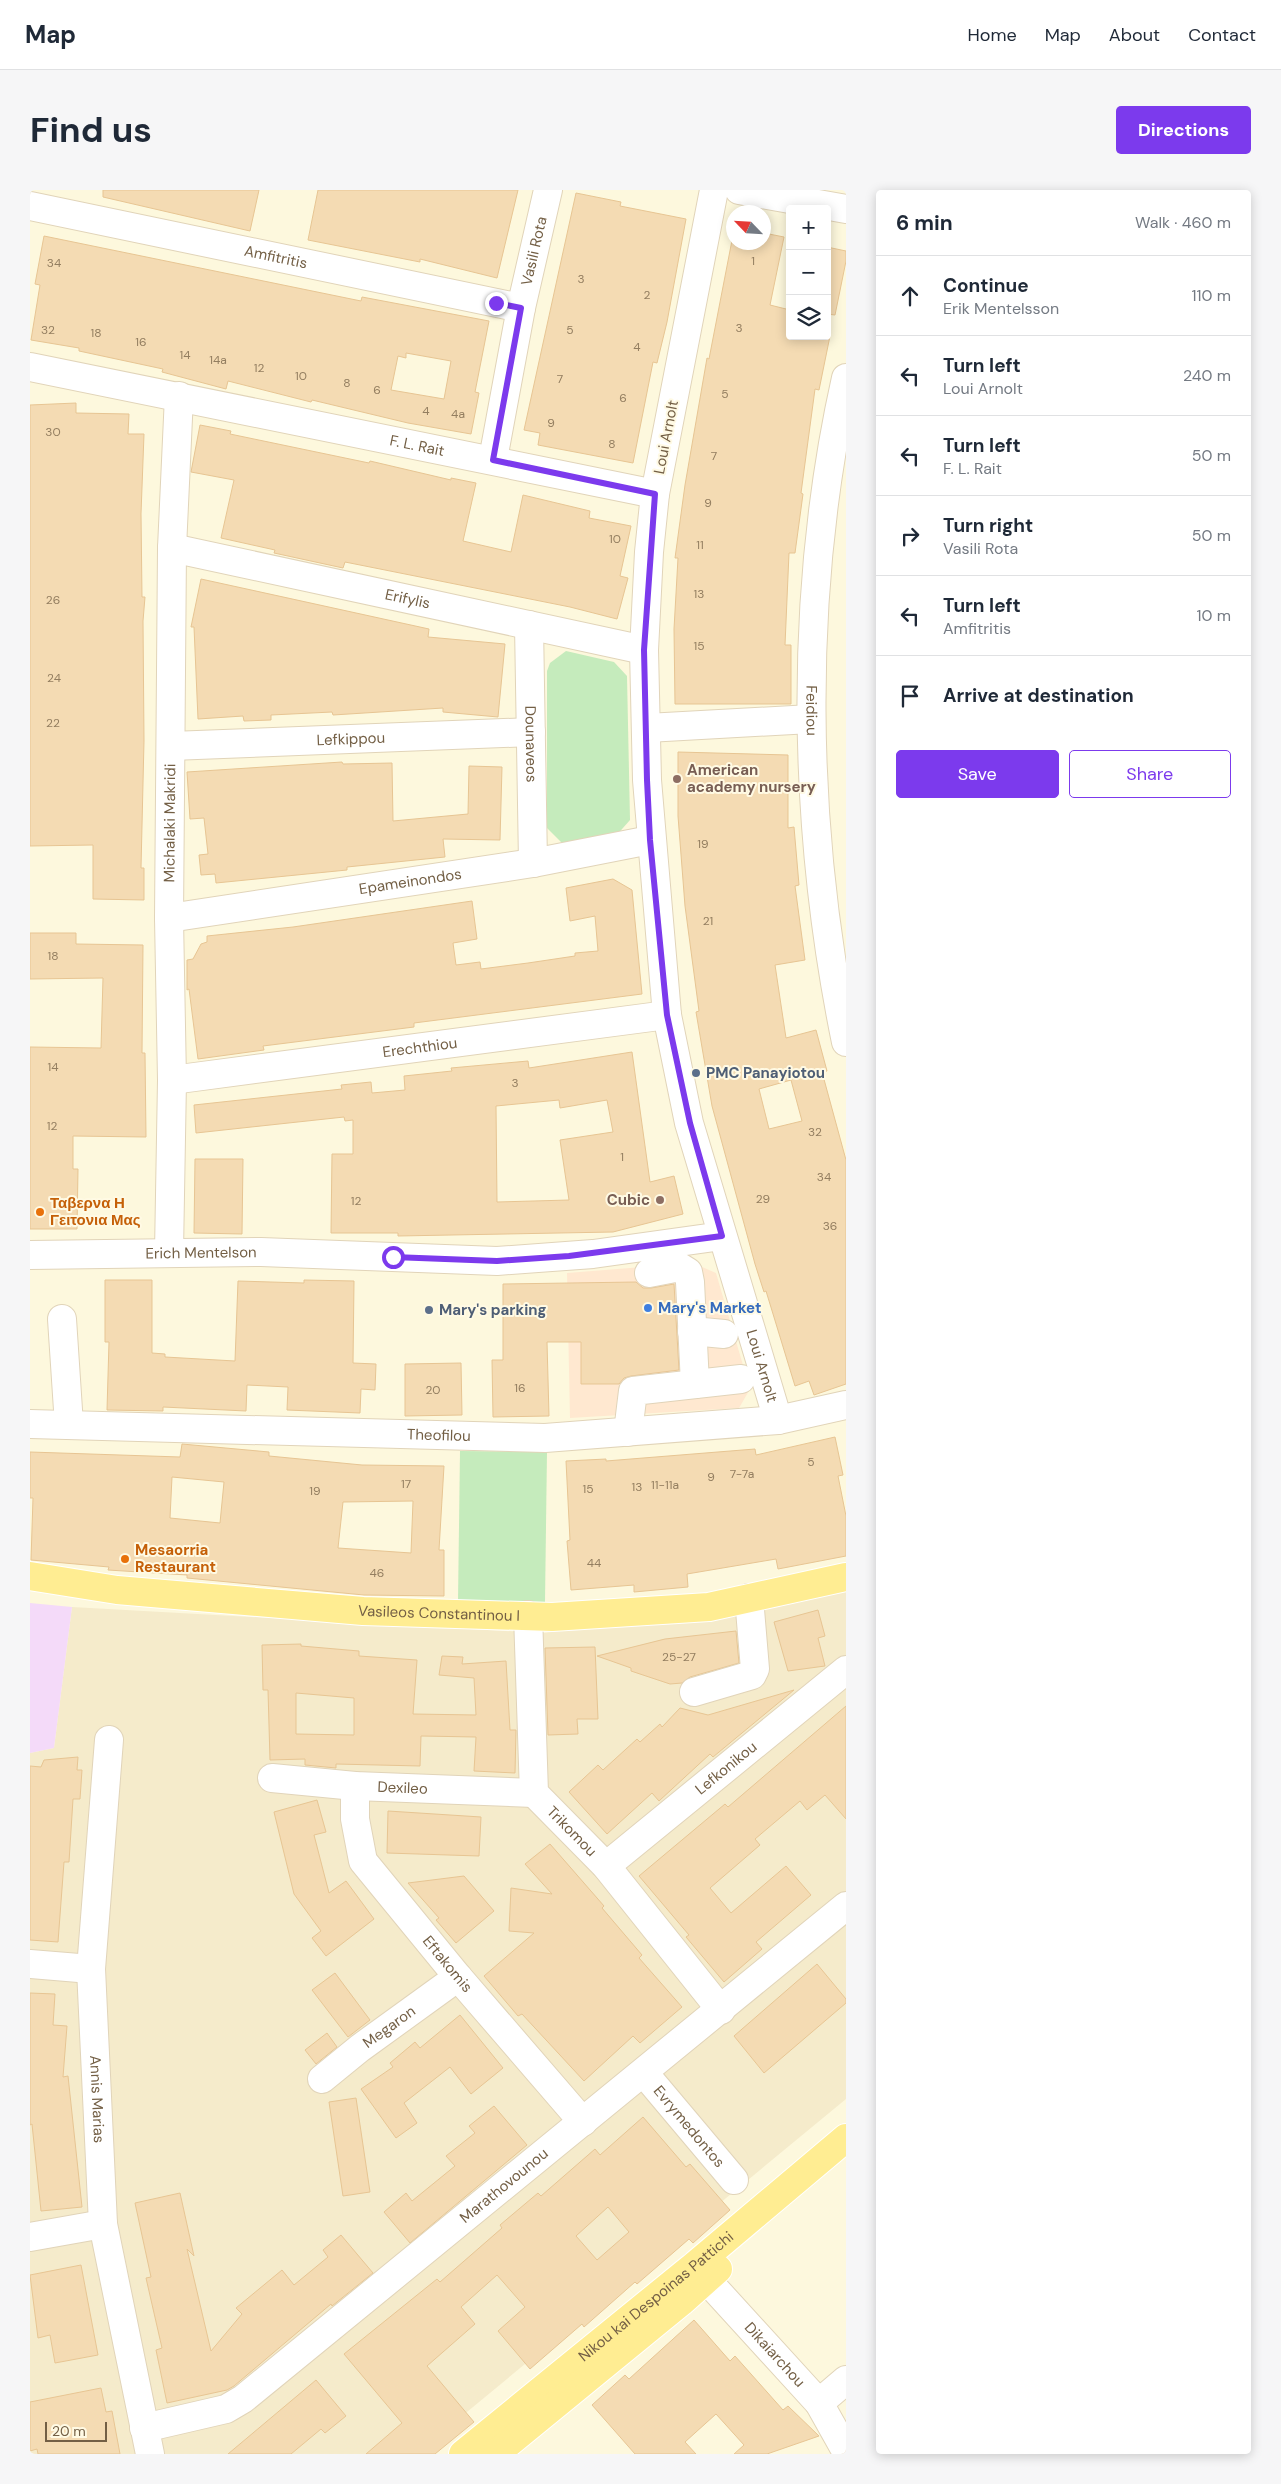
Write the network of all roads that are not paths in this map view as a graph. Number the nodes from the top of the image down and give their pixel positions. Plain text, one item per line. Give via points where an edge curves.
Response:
1 (548, 190) edge
2 (714, 190) edge
3 (739, 190) edge
4 (30, 206) edge
5 (846, 209) edge
6 (521, 308) junction
7 (30, 367) edge
8 (846, 378) edge
9 (179, 396) junction
10 (839, 457) edge
11 (493, 460) junction
12 (655, 494) junction
13 (172, 548) junction
14 (530, 625) junction
15 (644, 650) junction
16 (811, 719) junction
17 (647, 728) junction
18 (531, 732) junction
19 (171, 746) junction
20 (650, 840) junction
21 (533, 863) junction
22 (169, 918) junction
23 (667, 1015) junction
24 (846, 1042) edge
25 (172, 1080) junction
26 (722, 1236) junction
27 (169, 1252) junction
28 (30, 1254) edge
29 (649, 1273) dead end
30 (62, 1319) dead end
31 (692, 1331) junction
32 (724, 1334) dead end
33 (741, 1379) dead end
34 (695, 1384) junction
35 (846, 1405) edge
36 (778, 1420) junction
37 (30, 1424) edge
38 (69, 1425) junction
39 (628, 1432) junction
40 (30, 1576) edge
41 (846, 1577) edge
42 (748, 1598) junction
43 (528, 1615) junction
44 (846, 1670) edge
45 (694, 1692) dead end
46 (109, 1740) dead end
47 (272, 1778) dead end
48 (356, 1786) junction
49 (534, 1793) junction
50 (606, 1866) junction
51 (846, 1906) edge
52 (30, 1964) edge
53 (91, 1969) junction
54 (458, 1977) junction
55 (721, 2010) junction
56 (644, 2073) junction
57 (322, 2079) dead end
58 (583, 2122) junction
59 (846, 2138) edge
60 (846, 2160) edge
61 (734, 2180) dead end
62 (103, 2224) junction
63 (30, 2237) edge
64 (700, 2273) junction
65 (846, 2380) edge
66 (820, 2403) junction
67 (147, 2441) edge
68 (846, 2450) edge
69 (463, 2454) edge
70 (495, 2454) edge

1 - 6 street, Vasili Rota
2 - 12 street, Loui Arnolt
3 - 5 street
4 - 6 street, Amfitritis
6 - 11 street, Vasili Rota
7 - 9 street, F. L. Rait
8 - 10 street, Feidiou
9 - 11 street, F. L. Rait
9 - 13 street, Michalaki Makridi
10 - 16 street, Feidiou via 817,557
11 - 12 street, F. L. Rait
12 - 15 street, Loui Arnolt
13 - 14 street, Erifylis
13 - 19 street, Michalaki Makridi
14 - 15 street, Erifylis
14 - 18 street, Dounaveos
15 - 17 street, Loui Arnolt
16 - 17 street
16 - 24 street, Feidiou via 819,853 836,991
17 - 20 street, Loui Arnolt
18 - 19 street, Lefkippou
18 - 21 street, Dounaveos
19 - 22 street, Michalaki Makridi
20 - 21 street, Epameinondos
20 - 23 street, Loui Arnolt
21 - 22 street, Epameinondos
22 - 25 street, Michalaki Makridi
23 - 25 street, Erechthiou
23 - 26 street, Loui Arnolt via 690,1123
25 - 27 street, Michalaki Makridi
26 - 27 street, Erich Mentelson via 592,1254 497,1261 262,1252
26 - 36 street, Loui Arnolt
27 - 28 street, Erich Mentelson
29 - 31 street via 680,1266 688,1272
30 - 38 street
31 - 32 street
31 - 34 street
33 - 34 street
34 - 39 street via 633,1391
35 - 36 street, Theofilou
36 - 39 street, Theofilou
37 - 38 street, Theofilou
38 - 39 street, Theofilou via 546,1438
40 - 43 main road, Vasileos Constantinou I via 127,1590 363,1611
41 - 42 main road, Vasileos Constantinou I
42 - 43 main road, Vasileos Constantinou I via 709,1607 552,1617
42 - 45 street via 755,1669 752,1675
43 - 49 street
44 - 50 street, Lefkonikou
46 - 53 street, Annis Marias
47 - 48 street, Dexileo
48 - 49 street, Dexileo
48 - 54 street, Eftakomis via 355,1819 363,1861
49 - 50 street, Trikomou
50 - 55 street, Trikomou
51 - 55 street, Marathovounou
52 - 53 street
53 - 62 street, Annis Marias
54 - 57 street, Megaron
54 - 58 street, Eftakomis
55 - 56 street, Marathovounou
56 - 58 street, Marathovounou
56 - 61 street, Evrymedontos
58 - 67 street, Marathovounou via 243,2399 226,2410
59 - 64 main road, Nikou kai Despoinas Pattichi
60 - 64 main road, Nikou kai Despoinas Pattichi
62 - 63 street
62 - 67 street, Annis Marias
64 - 66 street, Dikaiarchou
64 - 69 main road, Nikou kai Despoinas Pattichi
64 - 70 main road, Nikou kai Despoinas Pattichi
65 - 66 street
66 - 68 street, Dikaiarchou

